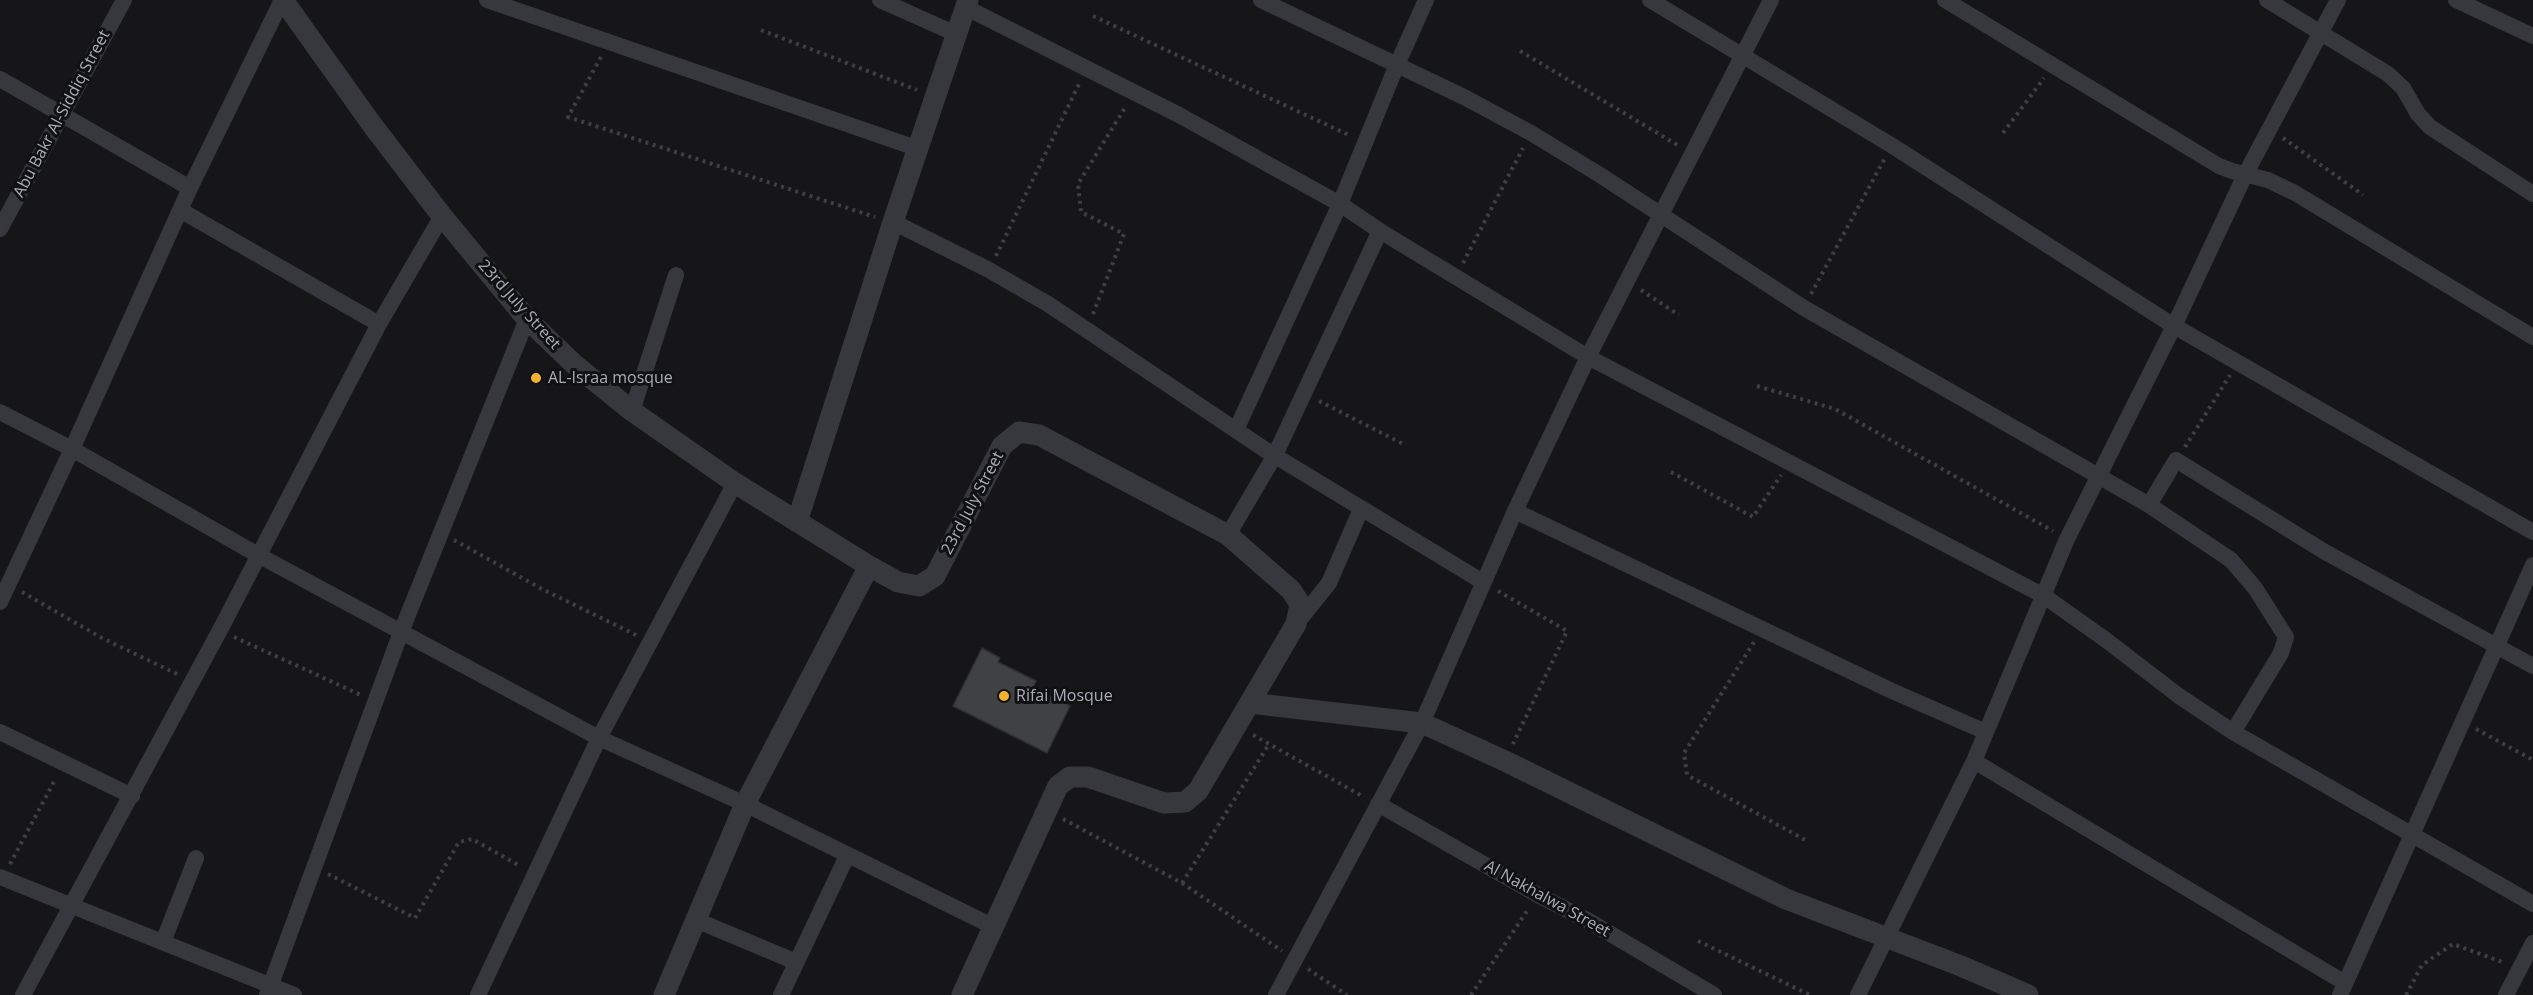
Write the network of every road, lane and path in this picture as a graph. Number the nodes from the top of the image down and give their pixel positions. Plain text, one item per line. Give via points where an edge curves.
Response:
1 (124, 0) edge
2 (282, 0) edge
3 (487, 0) edge
4 (880, 0) edge
5 (1261, 0) edge
6 (1426, 0) edge
7 (1650, 0) edge
8 (1771, 0) edge
9 (1945, 0) edge
10 (2267, 0) edge
11 (2338, 0) edge
12 (2456, 0) edge
13 (966, 4) edge
14 (1093, 16) dead end
15 (761, 30) dead end
16 (2321, 32) junction
17 (956, 34) junction
18 (2533, 36) edge
19 (609, 43) junction
20 (1520, 51) dead end
21 (1744, 56) junction
22 (2053, 65) junction
23 (1396, 67) junction
24 (1087, 68) junction
25 (0, 80) edge
26 (1135, 92) junction
27 (936, 97) junction
28 (62, 115) junction
29 (2271, 130) junction
30 (1531, 133) junction
31 (2003, 133) dead end
32 (1365, 143) junction
33 (1891, 145) junction
34 (919, 149) junction
35 (1693, 155) junction
36 (2246, 175) junction
37 (190, 188) junction
38 (2533, 194) edge
39 (2363, 195) dead end
40 (1340, 204) junction
41 (180, 210) junction
42 (1661, 215) junction
43 (442, 216) junction
44 (893, 222) junction
45 (0, 229) edge
46 (1380, 231) junction
47 (989, 270) junction
48 (676, 275) dead end
49 (1455, 277) junction
50 (1627, 281) junction
51 (1804, 308) junction
52 (1679, 315) dead end
53 (527, 319) junction
54 (379, 324) junction
55 (2174, 326) junction
56 (1088, 328) junction
57 (2533, 337) edge
58 (1588, 357) junction
59 (2236, 364) junction
60 (1757, 386) dead end
61 (1306, 393) junction
62 (632, 411) junction
63 (0, 412) edge
64 (1236, 429) junction
65 (1403, 444) dead end
66 (72, 449) junction
67 (1275, 455) junction
68 (2176, 460) junction
69 (1789, 462) junction
70 (1671, 472) dead end
71 (2098, 476) junction
72 (735, 483) junction
73 (2149, 505) junction
74 (1361, 509) junction
75 (1515, 511) junction
76 (797, 522) junction
77 (440, 532) junction
78 (2533, 532) edge
79 (1228, 535) junction
80 (2067, 539) junction
81 (258, 555) junction
82 (2533, 565) edge
83 (869, 566) junction
84 (1483, 582) junction
85 (8, 584) junction
86 (2044, 596) junction
87 (0, 602) edge
88 (1296, 624) junction
89 (1763, 628) junction
90 (220, 630) junction
91 (401, 632) junction
92 (650, 642) junction
93 (2497, 647) junction
94 (2533, 666) edge
95 (192, 682) junction
96 (375, 701) junction
97 (1250, 703) junction
98 (2462, 722) junction
99 (1422, 723) junction
100 (1237, 726) junction
101 (0, 732) edge
102 (1986, 732) junction
103 (2234, 732) junction
104 (599, 738) junction
105 (1269, 744) junction
106 (2533, 760) edge
107 (1505, 761) junction
108 (1974, 761) junction
109 (65, 763) junction
110 (132, 796) junction
111 (746, 804) junction
112 (1378, 804) junction
113 (1046, 810) junction
114 (2411, 833) junction
115 (1807, 841) dead end
116 (847, 856) junction
117 (196, 858) dead end
118 (314, 867) junction
119 (534, 874) junction
120 (1, 877) edge
121 (1182, 883) junction
122 (1538, 895) junction
123 (71, 904) junction
124 (2533, 904) edge
125 (696, 920) junction
126 (994, 927) junction
127 (1886, 938) junction
128 (1698, 941) dead end
129 (163, 942) junction
130 (2533, 943) edge
131 (1294, 960) junction
132 (796, 962) junction
133 (2520, 969) junction
134 (2342, 989) edge
135 (269, 990) edge
136 (23, 995) edge
137 (294, 995) edge
138 (478, 995) edge
139 (664, 995) edge
140 (782, 995) edge
141 (962, 995) edge
142 (1276, 995) edge
143 (1347, 995) edge
144 (1471, 995) edge
145 (1714, 995) edge
146 (1810, 995) edge
147 (1858, 995) edge
148 (2028, 995) edge
149 (2406, 995) edge
150 (2506, 995) edge

1 - 28 street, Abu Bakr Al-Siddiq Street
2 - 37 street
2 - 43 street, 23rd July Street
3 - 19 street
4 - 17 street
5 - 23 street
6 - 23 street
7 - 21 street
8 - 21 street
9 - 22 street
10 - 16 street
11 - 16 street
12 - 18 street
13 - 17 street
13 - 24 street
14 - 32 path
15 - 27 path
16 - 29 street
16 - 38 street via 2396,80 2422,120 2439,134
17 - 27 street
19 - 34 street
19 - 44 path via 568,117
20 - 35 path
21 - 33 street
21 - 35 street
22 - 31 path
22 - 36 street via 2219,166
23 - 30 street
23 - 32 street
24 - 26 street
24 - 47 path
25 - 28 street
26 - 40 street
26 - 56 path via 1078,184 1081,212 1124,234
27 - 34 street
28 - 37 street
28 - 45 street, Abu Bakr Al-Siddiq Street
29 - 36 street
29 - 39 path
30 - 42 street
30 - 49 path
32 - 40 street
33 - 51 path
33 - 55 street
34 - 44 street
35 - 42 street
36 - 55 street
36 - 57 street via 2295,193
37 - 41 street
40 - 46 street
40 - 64 street
41 - 54 street
41 - 66 street
42 - 50 street
42 - 51 street
43 - 53 street, 23rd July Street
43 - 54 street
44 - 47 street
44 - 76 street
46 - 49 street
46 - 61 street
47 - 56 street
48 - 62 street
49 - 58 street
50 - 52 path
50 - 58 street
51 - 71 street
53 - 62 street, 23rd July Street
53 - 77 street
54 - 81 street
55 - 59 street
55 - 71 street
56 - 64 street
58 - 69 street
58 - 75 street
59 - 68 path
59 - 78 street
60 - 80 path via 1835,409
61 - 65 path
61 - 67 street
62 - 72 street, 23rd July Street
63 - 66 street
64 - 67 street
66 - 81 street
66 - 85 street
67 - 74 street
67 - 79 street
68 - 73 street
68 - 93 street via 2325,552
69 - 70 path via 1753,517
69 - 86 street
71 - 73 street
71 - 80 street
72 - 76 street, 23rd July Street
72 - 92 street
73 - 103 street via 2240,568 2286,637 2281,653
74 - 84 street
74 - 88 street via 1329,583
75 - 84 street
75 - 89 street
76 - 83 street, 23rd July Street
77 - 91 street
77 - 92 path via 542,589
79 - 83 street, 23rd July Street via 1039,435 1019,432 1002,446 935,576 919,586 898,582
79 - 88 street, 23rd July Street via 1291,590 1300,604
80 - 86 street
81 - 90 street
81 - 91 street
82 - 93 street
83 - 111 street
84 - 99 street
84 - 107 path via 1567,631
85 - 87 street
85 - 95 path via 102,638
86 - 102 street
86 - 103 street
88 - 97 street
89 - 102 street
89 - 115 path via 1684,753 1687,776
90 - 95 street
90 - 96 path
91 - 96 street
91 - 104 street
92 - 104 street
93 - 94 street
93 - 98 street
95 - 110 street
96 - 118 street
97 - 99 street
97 - 100 street
98 - 106 path
98 - 114 street
99 - 107 street
99 - 112 street
100 - 105 path
100 - 113 street via 1198,791 1185,802 1164,803 1088,777 1070,777 1058,786
101 - 109 street
102 - 108 street
103 - 114 street
104 - 111 street
104 - 119 street
105 - 112 path
105 - 121 path
107 - 127 street via 1735,876
108 - 127 street
108 - 134 street
109 - 110 street
109 - 120 path
110 - 123 street
111 - 116 street
111 - 125 street
112 - 122 street, Al Nakhalwa Street
112 - 131 street
113 - 121 path
113 - 126 street
114 - 124 street
114 - 134 street
116 - 126 street
116 - 132 street
117 - 129 street
118 - 119 path via 415,918 459,842 472,838
118 - 135 street
119 - 138 street
120 - 123 street
121 - 131 path
122 - 144 path
122 - 145 street, Al Nakhalwa Street
123 - 129 street
123 - 136 street
125 - 132 street
125 - 139 street
126 - 141 street
127 - 147 street
127 - 148 street
128 - 146 path
129 - 135 street
130 - 133 street
131 - 142 street
131 - 143 path
132 - 140 street
133 - 149 path via 2453,944 2422,965
133 - 150 street
135 - 137 street

